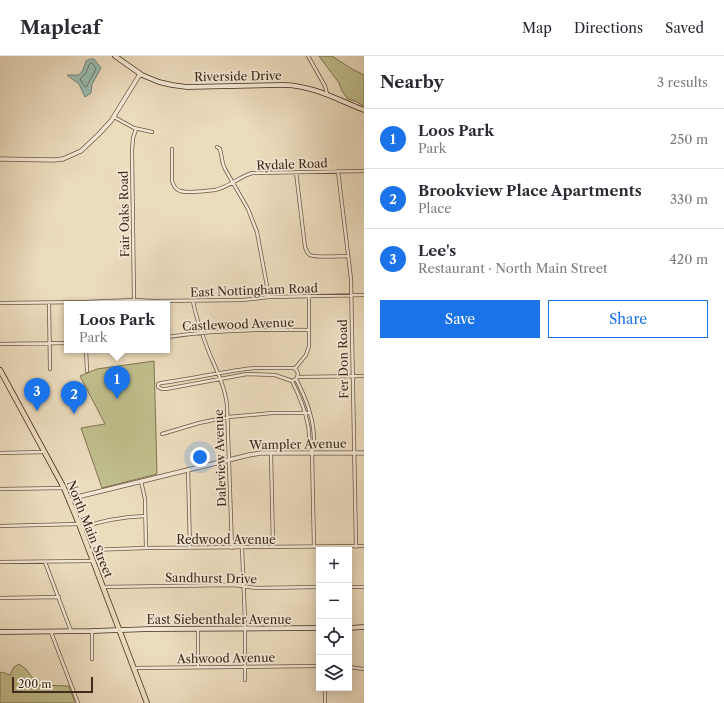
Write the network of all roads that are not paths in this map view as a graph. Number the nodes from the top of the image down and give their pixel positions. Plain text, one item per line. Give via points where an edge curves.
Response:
1 (115, 56) edge
2 (308, 56) edge
3 (140, 74) junction
4 (327, 95) junction
5 (364, 110) edge
6 (114, 117) junction
7 (136, 129) junction
8 (152, 132) dead end
9 (218, 148) dead end
10 (172, 149) dead end
11 (0, 159) edge
12 (364, 171) edge
13 (296, 172) junction
14 (338, 172) junction
15 (233, 183) junction
16 (348, 256) junction
17 (351, 296) junction
18 (364, 296) edge
19 (309, 297) junction
20 (269, 298) junction
21 (134, 300) junction
22 (193, 300) junction
23 (118, 301) edge
24 (49, 302) junction
25 (64, 302) edge
26 (0, 303) edge
27 (310, 330) junction
28 (202, 332) junction
29 (170, 336) edge
30 (49, 343) junction
31 (64, 343) edge
32 (0, 344) edge
33 (86, 353) edge
34 (296, 368) junction
35 (50, 369) dead end
36 (0, 370) edge
37 (86, 371) dead end
38 (218, 373) junction
39 (353, 376) junction
40 (364, 376) edge
41 (297, 378) junction
42 (220, 379) junction
43 (292, 380) junction
44 (310, 413) junction
45 (305, 414) junction
46 (228, 417) junction
47 (162, 434) dead end
48 (45, 452) junction
49 (0, 453) edge
50 (271, 453) junction
51 (312, 453) junction
52 (354, 453) junction
53 (364, 453) edge
54 (230, 459) junction
55 (188, 469) junction
56 (141, 482) junction
57 (64, 488) junction
58 (0, 489) edge
59 (70, 500) junction
60 (146, 516) junction
61 (0, 526) edge
62 (80, 526) junction
63 (356, 546) junction
64 (364, 546) edge
65 (273, 547) junction
66 (314, 547) joint
67 (338, 547) edge
68 (146, 548) junction
69 (190, 548) junction
70 (232, 548) junction
71 (242, 548) junction
72 (89, 550) junction
73 (93, 560) junction
74 (0, 562) edge
75 (45, 562) junction
76 (243, 586) junction
77 (102, 587) junction
78 (316, 587) edge
79 (352, 587) edge
80 (364, 587) edge
81 (59, 597) junction
82 (0, 598) edge
83 (364, 627) edge
84 (198, 628) junction
85 (316, 628) edge
86 (352, 628) edge
87 (245, 629) junction
88 (119, 630) junction
89 (92, 631) junction
90 (0, 632) edge
91 (51, 632) junction
92 (72, 632) junction
93 (92, 659) dead end
94 (245, 666) junction
95 (316, 666) edge
96 (198, 667) junction
97 (352, 667) edge
98 (134, 668) junction
99 (364, 669) edge
100 (245, 680) dead end
101 (325, 691) edge
102 (78, 703) edge
103 (147, 703) edge
104 (325, 703) edge

1 - 3 main road, Riverside Drive
2 - 4 street via 325,86
3 - 4 main road, Riverside Drive via 159,82 179,86 290,85
3 - 6 street
4 - 5 main road, Riverside Drive
6 - 7 street
6 - 11 street via 81,151 63,159
7 - 8 street
7 - 21 street, Fair Oaks Road via 132,150
9 - 15 street
10 - 15 street, Rydale Road via 172,181 176,188 184,192 216,190
12 - 14 street, Rydale Road
13 - 14 street, Rydale Road
13 - 15 street, Rydale Road via 252,174 243,176
13 - 16 street via 307,252 315,257
14 - 16 street, Fer Don Road
15 - 20 street via 248,208 257,232
16 - 17 street, Fer Don Road
17 - 18 street, East Nottingham Road
17 - 19 street, East Nottingham Road
17 - 39 street, Fer Don Road
19 - 20 street, East Nottingham Road
19 - 27 street
20 - 22 street, East Nottingham Road
21 - 22 street, East Nottingham Road
21 - 23 street, East Nottingham Road
22 - 28 street, Daleview Avenue
24 - 25 street, East Nottingham Road
24 - 26 street, East Nottingham Road
24 - 30 street
27 - 28 street, Castlewood Avenue
27 - 34 street via 308,351
28 - 29 street, Castlewood Avenue
28 - 38 street, Daleview Avenue
30 - 31 street
30 - 32 street
30 - 35 street
33 - 37 street
34 - 38 street via 255,368
34 - 41 street
36 - 48 main road, North Main Street
38 - 42 street, Daleview Avenue
38 - 42 street via 161,383 158,387 166,389
39 - 40 street
39 - 41 street
39 - 52 street, Fer Don Road
41 - 43 street
41 - 44 street
42 - 43 street via 262,374
42 - 46 street, Daleview Avenue via 226,397
43 - 45 street
44 - 45 street
44 - 51 street via 314,431
45 - 46 street
45 - 51 street
46 - 47 street
46 - 54 street, Daleview Avenue
48 - 49 street
48 - 57 main road, North Main Street
50 - 51 street, Wampler Avenue
50 - 54 street, Wampler Avenue via 249,454
50 - 65 street
51 - 52 street, Wampler Avenue
51 - 66 street
52 - 53 street, Wampler Avenue
52 - 63 street, Fer Don Road
54 - 55 street, Wampler Avenue
54 - 70 street, Daleview Avenue
55 - 56 street, Wampler Avenue
55 - 69 street
56 - 59 street, Wampler Avenue
56 - 60 street
57 - 58 street
57 - 59 main road, North Main Street
59 - 62 main road, North Main Street
60 - 62 street via 112,519
60 - 68 street
61 - 62 street
62 - 72 main road, North Main Street
63 - 64 street, Redwood Avenue
63 - 67 street, Redwood Avenue
65 - 66 street, Redwood Avenue
65 - 71 street, Redwood Avenue
68 - 69 street, Redwood Avenue
68 - 72 street, Redwood Avenue
69 - 70 street, Redwood Avenue
70 - 71 street, Redwood Avenue
71 - 76 street
72 - 73 main road, North Main Street
73 - 75 street
73 - 77 main road, North Main Street
74 - 75 street
75 - 81 street
76 - 77 street, Sandhurst Drive
76 - 78 street, Sandhurst Drive
76 - 87 street
77 - 88 main road, North Main Street
79 - 80 street
81 - 82 street
81 - 92 street
83 - 86 main road
84 - 87 main road, East Siebenthaler Avenue
84 - 88 main road, East Siebenthaler Avenue
84 - 96 street
85 - 87 main road, East Siebenthaler Avenue
87 - 94 street
88 - 89 main road, East Siebenthaler Avenue
88 - 98 main road, North Main Street
89 - 92 main road, East Siebenthaler Avenue
89 - 93 street
90 - 91 main road, East Siebenthaler Avenue
91 - 92 main road, East Siebenthaler Avenue
91 - 102 street
94 - 95 street, Ashwood Avenue
94 - 96 street, Ashwood Avenue
94 - 100 street
96 - 98 street, Ashwood Avenue
97 - 99 street
98 - 103 main road, North Main Street
101 - 104 street

